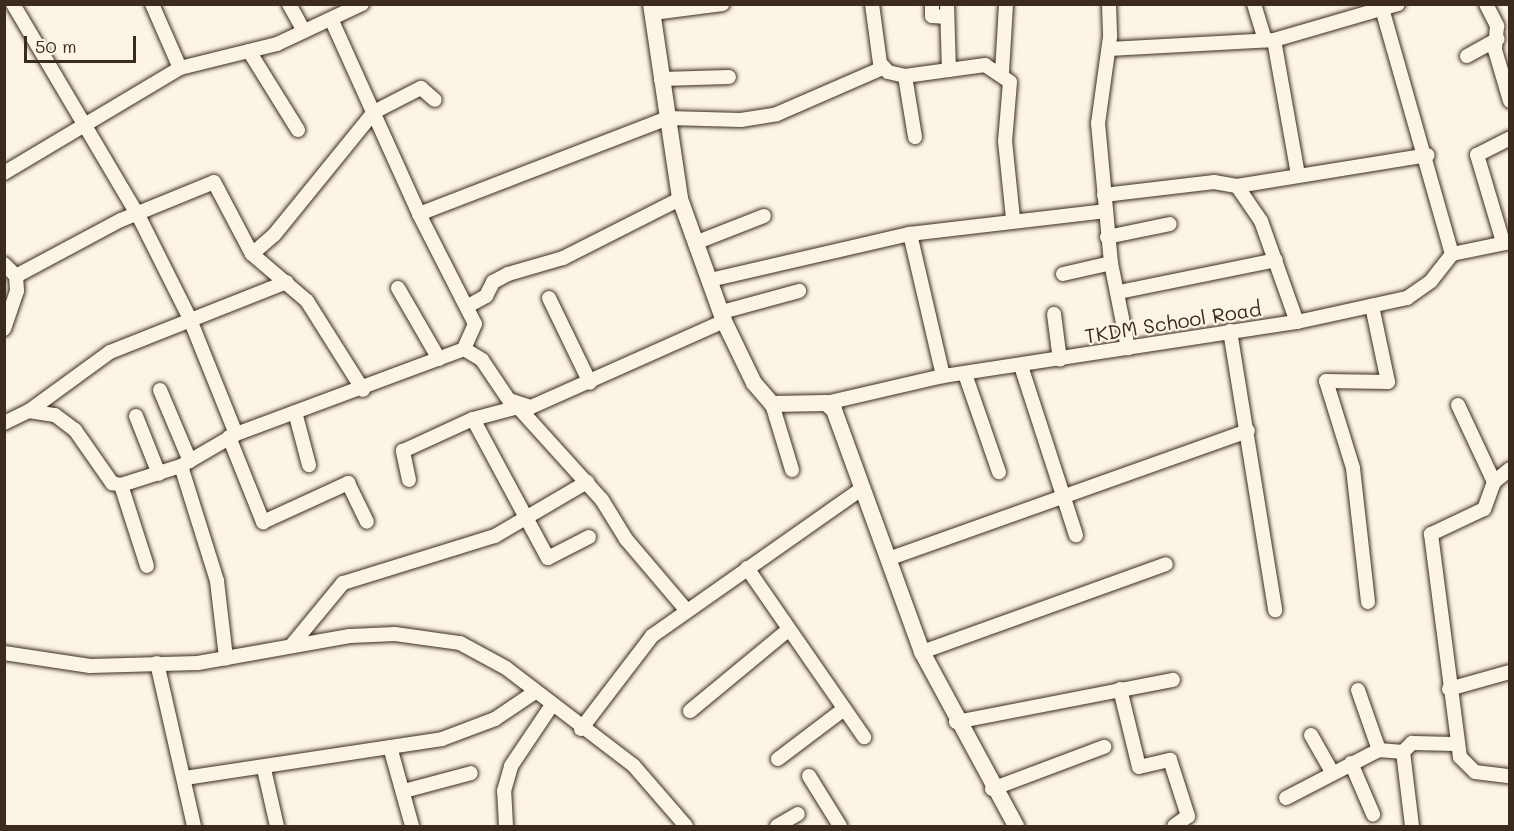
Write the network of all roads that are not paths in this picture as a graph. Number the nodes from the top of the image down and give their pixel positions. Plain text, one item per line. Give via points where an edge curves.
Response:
1 (13, 4) edge
2 (152, 4) edge
3 (289, 4) edge
4 (362, 4) edge
5 (722, 4) edge
6 (872, 4) edge
7 (932, 4) edge
8 (1006, 4) edge
9 (1109, 4) edge
10 (1254, 4) edge
11 (1398, 4) edge
12 (1486, 4) edge
13 (652, 9) edge
14 (947, 10) edge
15 (1358, 10) edge
16 (1383, 12) junction
17 (332, 21) junction
18 (304, 31) junction
19 (1498, 39) junction
20 (1269, 40) junction
21 (1109, 50) junction
22 (249, 51) junction
23 (1467, 56) dead end
24 (180, 68) junction
25 (883, 68) junction
26 (949, 70) junction
27 (1002, 72) junction
28 (1506, 75) edge
29 (905, 76) junction
30 (729, 77) dead end
31 (661, 79) junction
32 (435, 100) dead end
33 (1509, 101) edge
34 (374, 112) junction
35 (668, 118) junction
36 (84, 120) junction
37 (298, 130) dead end
38 (915, 138) dead end
39 (1509, 138) edge
40 (1428, 155) junction
41 (4, 172) edge
42 (1298, 175) junction
43 (1237, 186) junction
44 (1104, 195) junction
45 (680, 199) junction
46 (1106, 211) junction
47 (419, 214) junction
48 (138, 215) junction
49 (764, 216) dead end
50 (1013, 218) junction
51 (1170, 224) dead end
52 (910, 234) junction
53 (1107, 237) junction
54 (1506, 242) edge
55 (695, 243) junction
56 (252, 254) junction
57 (1452, 254) junction
58 (1276, 260) junction
59 (1111, 263) junction
60 (4, 264) edge
61 (1063, 274) dead end
62 (16, 276) junction
63 (710, 280) junction
64 (287, 282) junction
65 (398, 288) dead end
66 (798, 291) dead end
67 (1119, 292) junction
68 (549, 298) dead end
69 (468, 306) junction
70 (1372, 306) junction
71 (1054, 314) dead end
72 (723, 316) junction
73 (189, 317) junction
74 (1297, 322) junction
75 (4, 329) edge
76 (1230, 331) junction
77 (1128, 348) junction
78 (464, 350) junction
79 (439, 359) junction
80 (1060, 360) junction
81 (1021, 366) junction
82 (964, 374) junction
83 (943, 376) junction
84 (590, 383) junction
85 (160, 390) dead end
86 (363, 390) junction
87 (826, 403) junction
88 (772, 404) junction
89 (1458, 405) dead end
90 (518, 407) junction
91 (29, 411) junction
92 (296, 412) junction
93 (136, 416) dead end
94 (473, 419) junction
95 (4, 423) edge
96 (1248, 431) junction
97 (233, 436) junction
98 (186, 464) junction
99 (309, 465) dead end
100 (1509, 469) edge
101 (792, 470) dead end
102 (999, 472) dead end
103 (159, 474) junction
104 (409, 480) dead end
105 (587, 482) junction
106 (1494, 482) junction
107 (121, 485) junction
108 (860, 490) junction
109 (1063, 496) junction
110 (525, 521) junction
111 (367, 522) dead end
112 (1076, 535) dead end
113 (589, 537) dead end
114 (888, 560) junction
115 (1166, 564) dead end
116 (147, 566) dead end
117 (747, 568) junction
118 (1368, 602) dead end
119 (1275, 610) dead end
120 (687, 611) junction
121 (788, 630) junction
122 (291, 646) junction
123 (922, 652) junction
124 (4, 653) edge
125 (226, 658) junction
126 (157, 663) junction
127 (1509, 672) edge
128 (1173, 680) dead end
129 (1120, 689) junction
130 (1449, 689) junction
131 (1358, 690) dead end
132 (536, 692) junction
133 (552, 705) junction
134 (844, 709) junction
135 (690, 711) dead end
136 (956, 722) junction
137 (581, 729) junction
138 (1311, 735) dead end
139 (864, 737) dead end
140 (1456, 744) junction
141 (390, 747) junction
142 (1104, 747) dead end
143 (1379, 750) junction
144 (1403, 752) junction
145 (778, 759) dead end
146 (1351, 763) junction
147 (264, 769) junction
148 (1332, 772) junction
149 (471, 773) dead end
150 (809, 776) dead end
151 (1509, 776) edge
152 (185, 778) junction
153 (992, 789) junction
154 (404, 791) junction
155 (1286, 798) dead end
156 (798, 814) dead end
157 (1373, 814) dead end
158 (195, 826) edge
159 (277, 826) edge
160 (412, 826) edge
161 (506, 826) edge
162 (686, 826) edge
163 (777, 826) edge
164 (840, 826) edge
165 (1016, 826) edge
166 (1174, 826) edge
167 (1412, 826) edge

1 - 36 street
2 - 24 street
3 - 18 street
4 - 17 street
5 - 13 street
6 - 25 street
7 - 14 street via 932,16
8 - 27 street
9 - 21 street
10 - 20 street
11 - 16 street
12 - 19 street
13 - 31 street
14 - 26 street
15 - 16 street
15 - 20 street
16 - 40 street
17 - 18 street
17 - 34 street
18 - 22 street
19 - 23 street
19 - 28 street via 1495,50
20 - 21 street
20 - 42 street
21 - 44 street via 1098,123
22 - 24 street
22 - 37 street
24 - 36 street
25 - 29 street
25 - 35 street via 777,114 741,120
26 - 27 street via 985,65
26 - 29 street
27 - 50 street via 1011,88 1005,141
28 - 33 street
29 - 38 street
30 - 31 street
31 - 35 street
32 - 34 street via 421,88
34 - 47 street
34 - 56 street via 274,235
35 - 45 street
35 - 47 street
36 - 41 street
36 - 48 street
39 - 54 street via 1477,155
40 - 42 street
40 - 57 street
42 - 43 street
43 - 44 street via 1214,182
43 - 58 street via 1253,203
44 - 46 street
45 - 55 street
45 - 69 street via 563,258 508,274 493,282 486,296
46 - 50 street
46 - 53 street
47 - 69 street
48 - 56 street via 214,182
48 - 62 street
48 - 73 street
49 - 55 street
50 - 52 street
51 - 53 street
52 - 63 street
52 - 83 street
53 - 59 street
54 - 57 street
55 - 63 street
56 - 64 street
57 - 70 street, TKDM School Road via 1431,281 1407,298
58 - 67 street
58 - 74 street
59 - 61 street
59 - 67 street
60 - 62 street
62 - 75 street via 15,304
63 - 72 street
64 - 73 street
64 - 86 street via 324,322
65 - 79 street
66 - 72 street
67 - 77 street
68 - 84 street
69 - 78 street via 475,324
70 - 74 street, TKDM School Road
70 - 118 street via 1388,382 1326,381 1353,468
71 - 80 street
72 - 84 street
72 - 88 street via 754,383
73 - 91 street via 110,352
73 - 97 street
74 - 76 street, TKDM School Road
76 - 77 street, TKDM School Road
76 - 96 street
77 - 80 street, TKDM School Road
78 - 79 street
78 - 90 street via 475,352
79 - 86 street
80 - 81 street, TKDM School Road
81 - 82 street, TKDM School Road
81 - 109 street
82 - 83 street, TKDM School Road
82 - 102 street
83 - 87 street, TKDM School Road via 837,396
84 - 90 street via 542,405
85 - 98 street
86 - 92 street
87 - 88 street
87 - 108 street via 843,429
88 - 101 street
89 - 106 street
90 - 94 street
90 - 105 street
91 - 95 street
91 - 107 street via 67,422 104,474
92 - 97 street
92 - 99 street
93 - 103 street
94 - 104 street via 403,451
94 - 110 street
96 - 109 street
96 - 119 street
97 - 98 street
97 - 111 street via 263,522 348,483
98 - 103 street
98 - 125 street via 217,581
100 - 106 street
103 - 107 street
105 - 110 street
105 - 120 street
106 - 130 street via 1484,509 1431,534
107 - 116 street
108 - 114 street
108 - 117 street
109 - 112 street
109 - 114 street
110 - 113 street via 548,558
110 - 122 street via 439,556 372,570 343,583
114 - 123 street
115 - 123 street
117 - 120 street
117 - 121 street
120 - 137 street via 652,636
121 - 134 street
121 - 135 street
122 - 125 street
122 - 132 street via 395,634 460,643
123 - 136 street
124 - 126 street via 90,666
125 - 126 street
126 - 152 street
127 - 130 street
128 - 129 street
129 - 136 street
129 - 166 street via 1138,767 1170,760 1188,816
130 - 140 street
131 - 143 street
132 - 133 street
132 - 141 street via 474,729
133 - 137 street
133 - 161 street via 511,765 504,791
134 - 139 street
134 - 145 street
136 - 153 street
137 - 162 street via 634,766
138 - 148 street
140 - 144 street via 1412,743
140 - 151 street via 1467,765 1489,775
141 - 147 street
141 - 154 street
142 - 153 street
143 - 144 street
143 - 146 street
144 - 167 street
146 - 148 street
146 - 157 street
147 - 152 street
147 - 159 street
148 - 155 street
149 - 154 street
150 - 164 street
152 - 158 street
153 - 165 street
154 - 160 street
156 - 163 street

